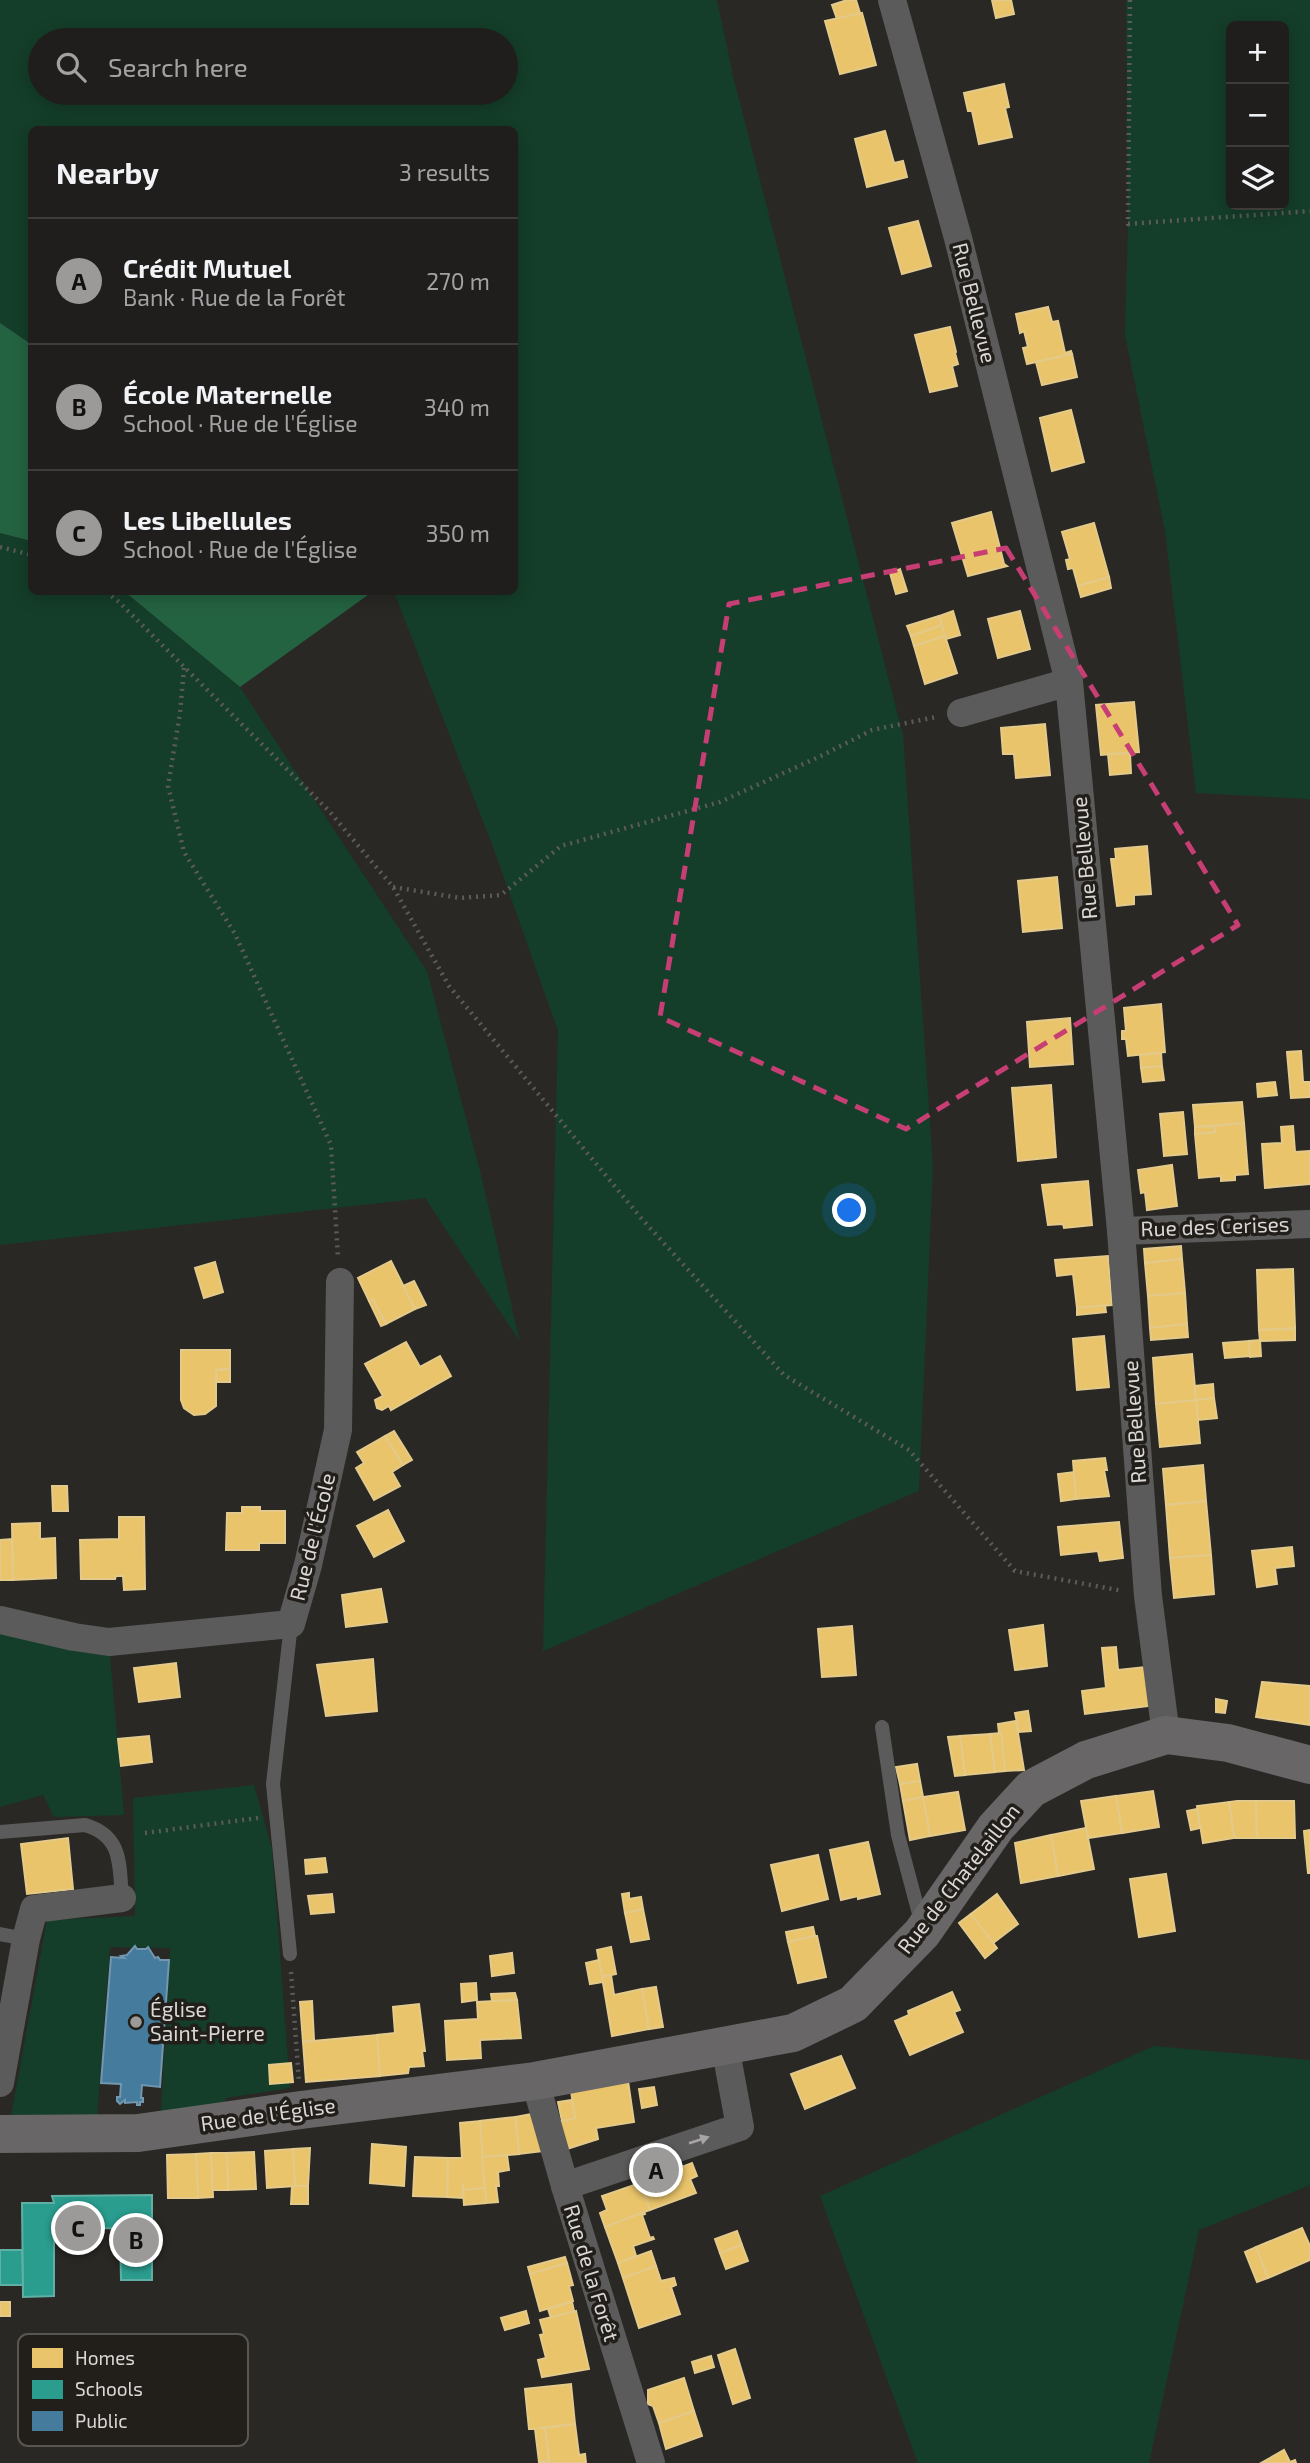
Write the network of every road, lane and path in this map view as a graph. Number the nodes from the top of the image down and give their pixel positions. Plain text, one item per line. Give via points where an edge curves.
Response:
1 (892, 0) edge
2 (1130, 0) edge
3 (1310, 211) edge
4 (0, 547) edge
5 (28, 554) edge
6 (110, 595) edge
7 (184, 668) junction
8 (1069, 682) junction
9 (961, 713) joint
10 (393, 887) junction
11 (1310, 1224) edge
12 (1121, 1231) junction
13 (340, 1282) joint
14 (1148, 1596) junction
15 (0, 1620) edge
16 (291, 1624) junction
17 (882, 1727) dead end
18 (1166, 1735) junction
19 (1310, 1765) edge
20 (276, 1815) junction
21 (0, 1832) edge
22 (145, 1833) dead end
23 (122, 1898) joint
24 (923, 1930) junction
25 (13, 1937) edge
26 (290, 1954) joint
27 (725, 2046) junction
28 (535, 2081) junction
29 (0, 2083) edge
30 (301, 2110) junction
31 (0, 2134) edge
32 (565, 2186) junction
33 (651, 2463) edge

1 - 8 street, Rue Bellevue via 958,238
2 - 3 path via 1128,224
4 - 5 path
6 - 7 path
7 - 10 path via 330,811
7 - 13 path via 168,786 184,852 235,934 331,1145
8 - 9 street
8 - 12 street, Rue Bellevue
9 - 10 path via 872,730 720,802 561,846 501,895 460,898
10 - 14 path via 449,986 641,1218 784,1375 909,1450 1015,1571
11 - 12 street, Rue des Cerises
12 - 14 street, Rue Bellevue
13 - 16 street, Rue de l'École via 338,1430
14 - 18 street, Rue Bellevue
15 - 16 street, Rue de l'École via 109,1642
16 - 20 lane via 272,1784
17 - 24 lane via 898,1835
18 - 19 main road, Rue de Chatelaillon via 1228,1743
18 - 24 main road, Rue de Chatelaillon via 1086,1760 1031,1789 996,1827
20 - 22 path
20 - 26 lane
21 - 23 lane via 85,1825 106,1833 116,1850
23 - 25 street via 34,1909
24 - 27 main road, Rue de Chatelaillon via 853,2004 793,2033
25 - 29 street
26 - 30 path
27 - 28 main road, Rue de Chatelaillon
32 -> 27 street via 740,2127
28 - 30 main road, Rue de l'Église
28 - 32 street, Rue de la Forêt
30 - 31 main road, Rue de l'Église via 138,2133
32 - 33 street, Rue de la Forêt

